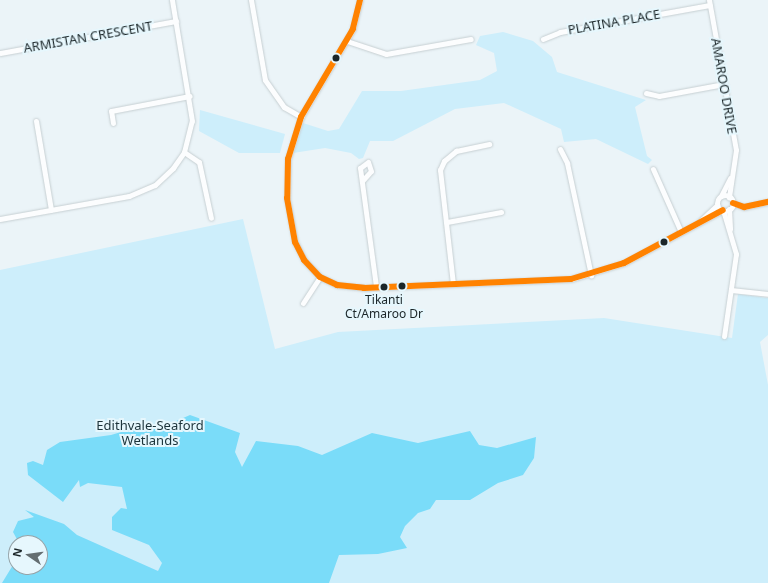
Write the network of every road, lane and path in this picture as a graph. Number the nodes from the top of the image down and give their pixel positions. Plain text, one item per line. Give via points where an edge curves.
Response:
1 (172, 0) edge
2 (251, 0) edge
3 (360, 0) edge
4 (710, 2) edge
5 (176, 21) junction
6 (471, 39) dead end
7 (544, 39) dead end
8 (347, 41) junction
9 (0, 53) edge
10 (724, 84) junction
11 (646, 93) dead end
12 (190, 96) junction
13 (301, 117) junction
14 (36, 121) dead end
15 (113, 123) dead end
16 (489, 144) dead end
17 (560, 149) dead end
18 (184, 152) junction
19 (653, 169) dead end
20 (733, 171) junction
21 (362, 181) dead end
22 (721, 196) junction
23 (730, 197) junction
24 (768, 202) edge
25 (733, 203) junction
26 (718, 205) junction
27 (729, 209) junction
28 (51, 210) junction
29 (723, 210) junction
30 (501, 212) dead end
31 (211, 218) dead end
32 (713, 218) junction
33 (0, 219) edge
34 (447, 222) junction
35 (725, 222) junction
36 (698, 223) junction
37 (681, 232) junction
38 (730, 234) junction
39 (592, 275) junction
40 (320, 277) junction
41 (453, 284) junction
42 (376, 287) junction
43 (731, 290) junction
44 (768, 294) edge
45 (303, 303) dead end
46 (724, 336) dead end

1 - 5 street
2 - 13 street via 265,80 284,107
3 - 8 street
4 - 7 street, PLATINA PLACE via 560,32
4 - 10 street, AMAROO DRIVE
5 - 9 street, ARMISTAN CRESCENT
5 - 12 street
6 - 8 street via 386,54
8 - 13 street
10 - 11 street via 659,96
10 - 20 street, AMAROO DRIVE via 736,150
12 - 15 street via 111,110
12 - 18 street via 191,128
13 - 40 street via 288,159 287,198 295,242 304,260
14 - 28 street
16 - 34 street via 456,151 444,161 439,181
17 - 39 street via 567,163
18 - 28 street via 166,175 143,191
18 - 31 street via 199,162
19 - 37 street
20 - 22 street, AMAROO DRIVE
20 - 23 street, AMAROO DRIVE
21 - 42 street
22 - 23 street
22 - 26 street
23 - 25 street
24 - 25 street via 744,207
25 - 27 street
26 - 29 street
26 - 36 street
27 - 29 street
27 - 38 street
28 - 33 street
29 - 32 street
29 - 35 street
30 - 34 street
32 - 35 street
32 - 36 street
34 - 41 street
35 - 38 street
36 - 37 street
37 - 39 street via 624,263
38 - 43 street via 736,254
39 - 41 street via 548,281
40 - 42 street via 348,287
40 - 45 street
41 - 42 street
43 - 44 street
43 - 46 street

